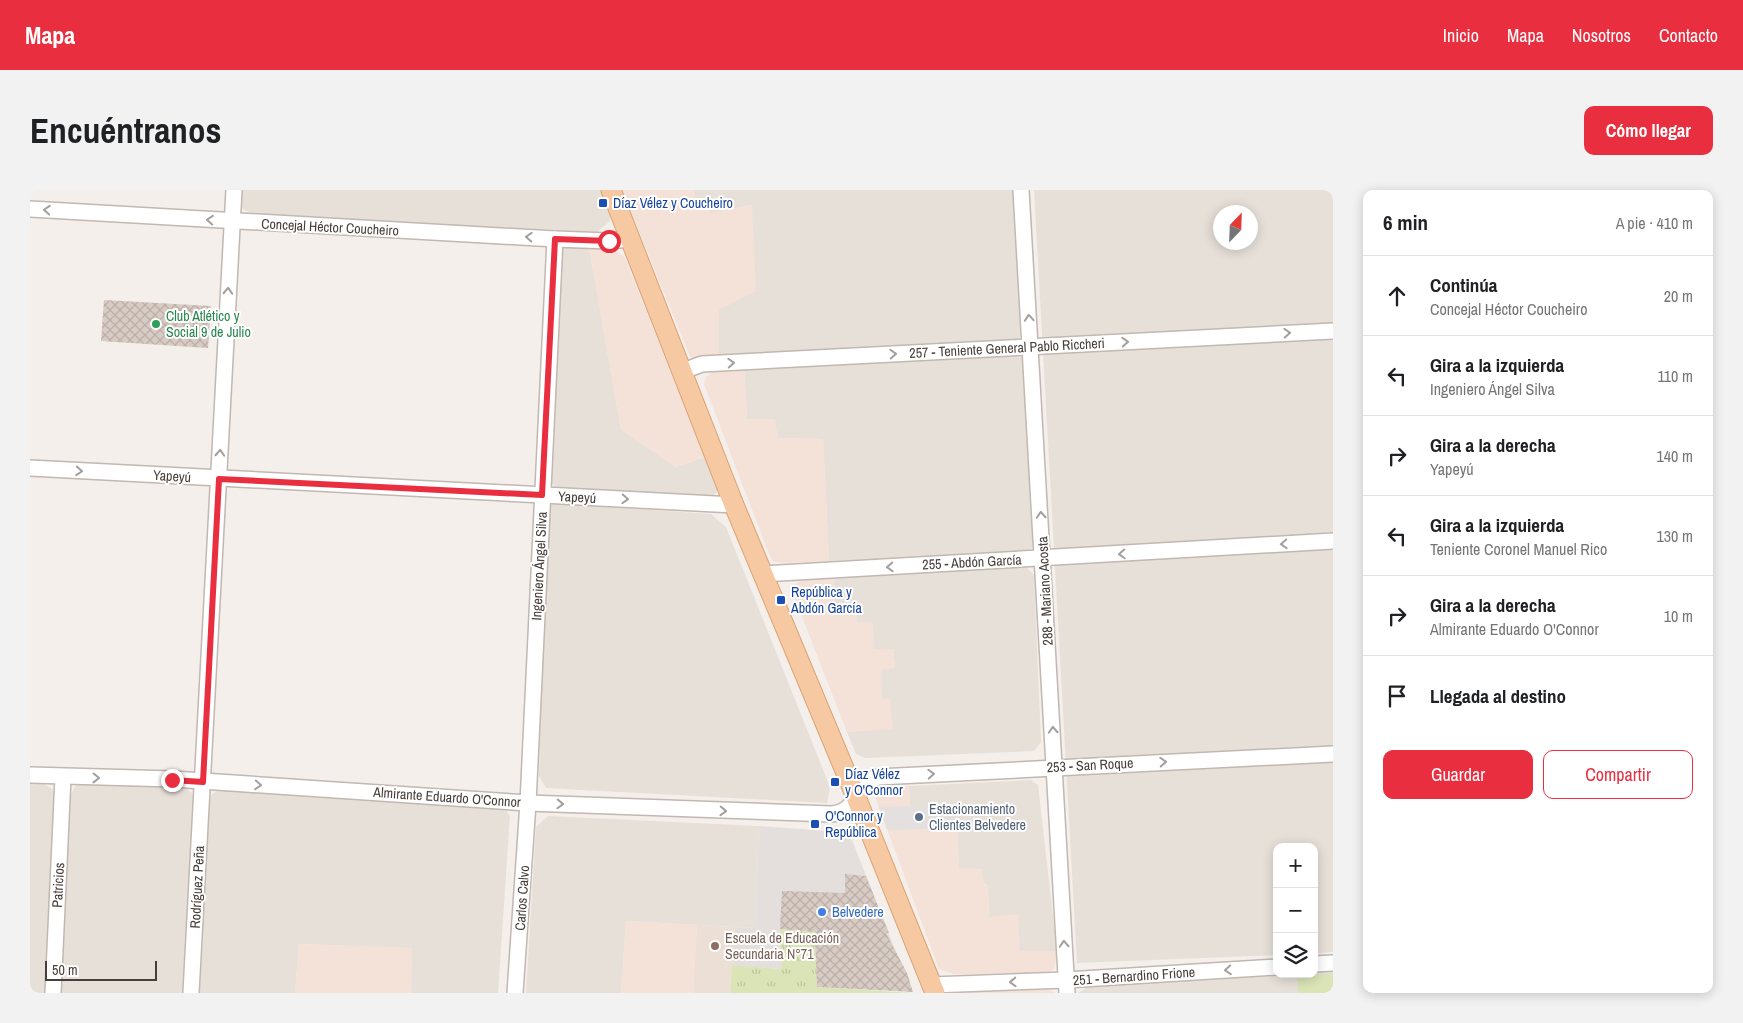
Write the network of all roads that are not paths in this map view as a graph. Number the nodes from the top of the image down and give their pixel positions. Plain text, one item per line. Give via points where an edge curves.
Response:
1 (234, 190) edge
2 (611, 190) edge
3 (1021, 190) edge
4 (30, 209) edge
5 (232, 222) junction
6 (555, 239) junction
7 (630, 239) junction
8 (1333, 331) edge
9 (1031, 347) junction
10 (683, 371) junction
11 (30, 468) edge
12 (219, 479) junction
13 (542, 495) junction
14 (734, 505) junction
15 (1333, 541) edge
16 (1043, 559) junction
17 (762, 574) junction
18 (1333, 754) edge
19 (1055, 767) junction
20 (30, 775) edge
21 (63, 777) junction
22 (203, 782) junction
23 (856, 797) junction
24 (528, 803) junction
25 (1333, 963) edge
26 (1318, 964) edge
27 (1273, 966) edge
28 (1066, 987) edge
29 (933, 989) edge
30 (53, 993) edge
31 (191, 993) edge
32 (515, 993) edge

1 - 5 street, Rodríguez Peña
2 - 7 main road
9 -> 3 street, 288 - Mariano Acosta
5 -> 4 street, Concejal Héctor Coucheiro
6 -> 5 street, Concejal Héctor Coucheiro
12 -> 5 street, Rodríguez Peña
6 - 7 street, Concejal Héctor Coucheiro
6 - 13 street, Ingeniero Ángel Silva
7 - 10 main road
9 -> 8 street, 257 - Teniente General Pablo Riccheri
10 -> 9 street, 257 - Teniente General Pablo Riccheri via 702,364
16 -> 9 street, 288 - Mariano Acosta
10 - 14 main road
11 -> 12 street, Yapeyú
12 - 13 street, Yapeyú
12 - 22 street, Rodríguez Peña
13 -> 14 street, Yapeyú
13 - 24 street, Ingeniero Ángel Silva
14 - 17 main road
15 -> 16 street, 255 - Abdón García
16 -> 17 street, 255 - Abdón García
19 -> 16 street, 288 - Mariano Acosta
17 - 23 main road
19 -> 18 street, 253 - San Roque
23 -> 19 street, 253 - San Roque via 865,785 878,777
28 -> 19 street, 288 - Mariano Acosta
20 - 21 street, Almirante Eduardo O'Connor
21 -> 22 street, Almirante Eduardo O'Connor
21 - 30 street, Patricios
22 -> 24 street, Almirante Eduardo O'Connor
22 - 31 street, Rodríguez Peña
24 -> 23 street, Almirante Eduardo O'Connor via 842,814
23 - 29 main road
24 - 32 street, Carlos Calvo
25 - 26 street
27 -> 28 street, 251 - Bernardino Frione
28 -> 29 street, 251 - Bernardino Frione

